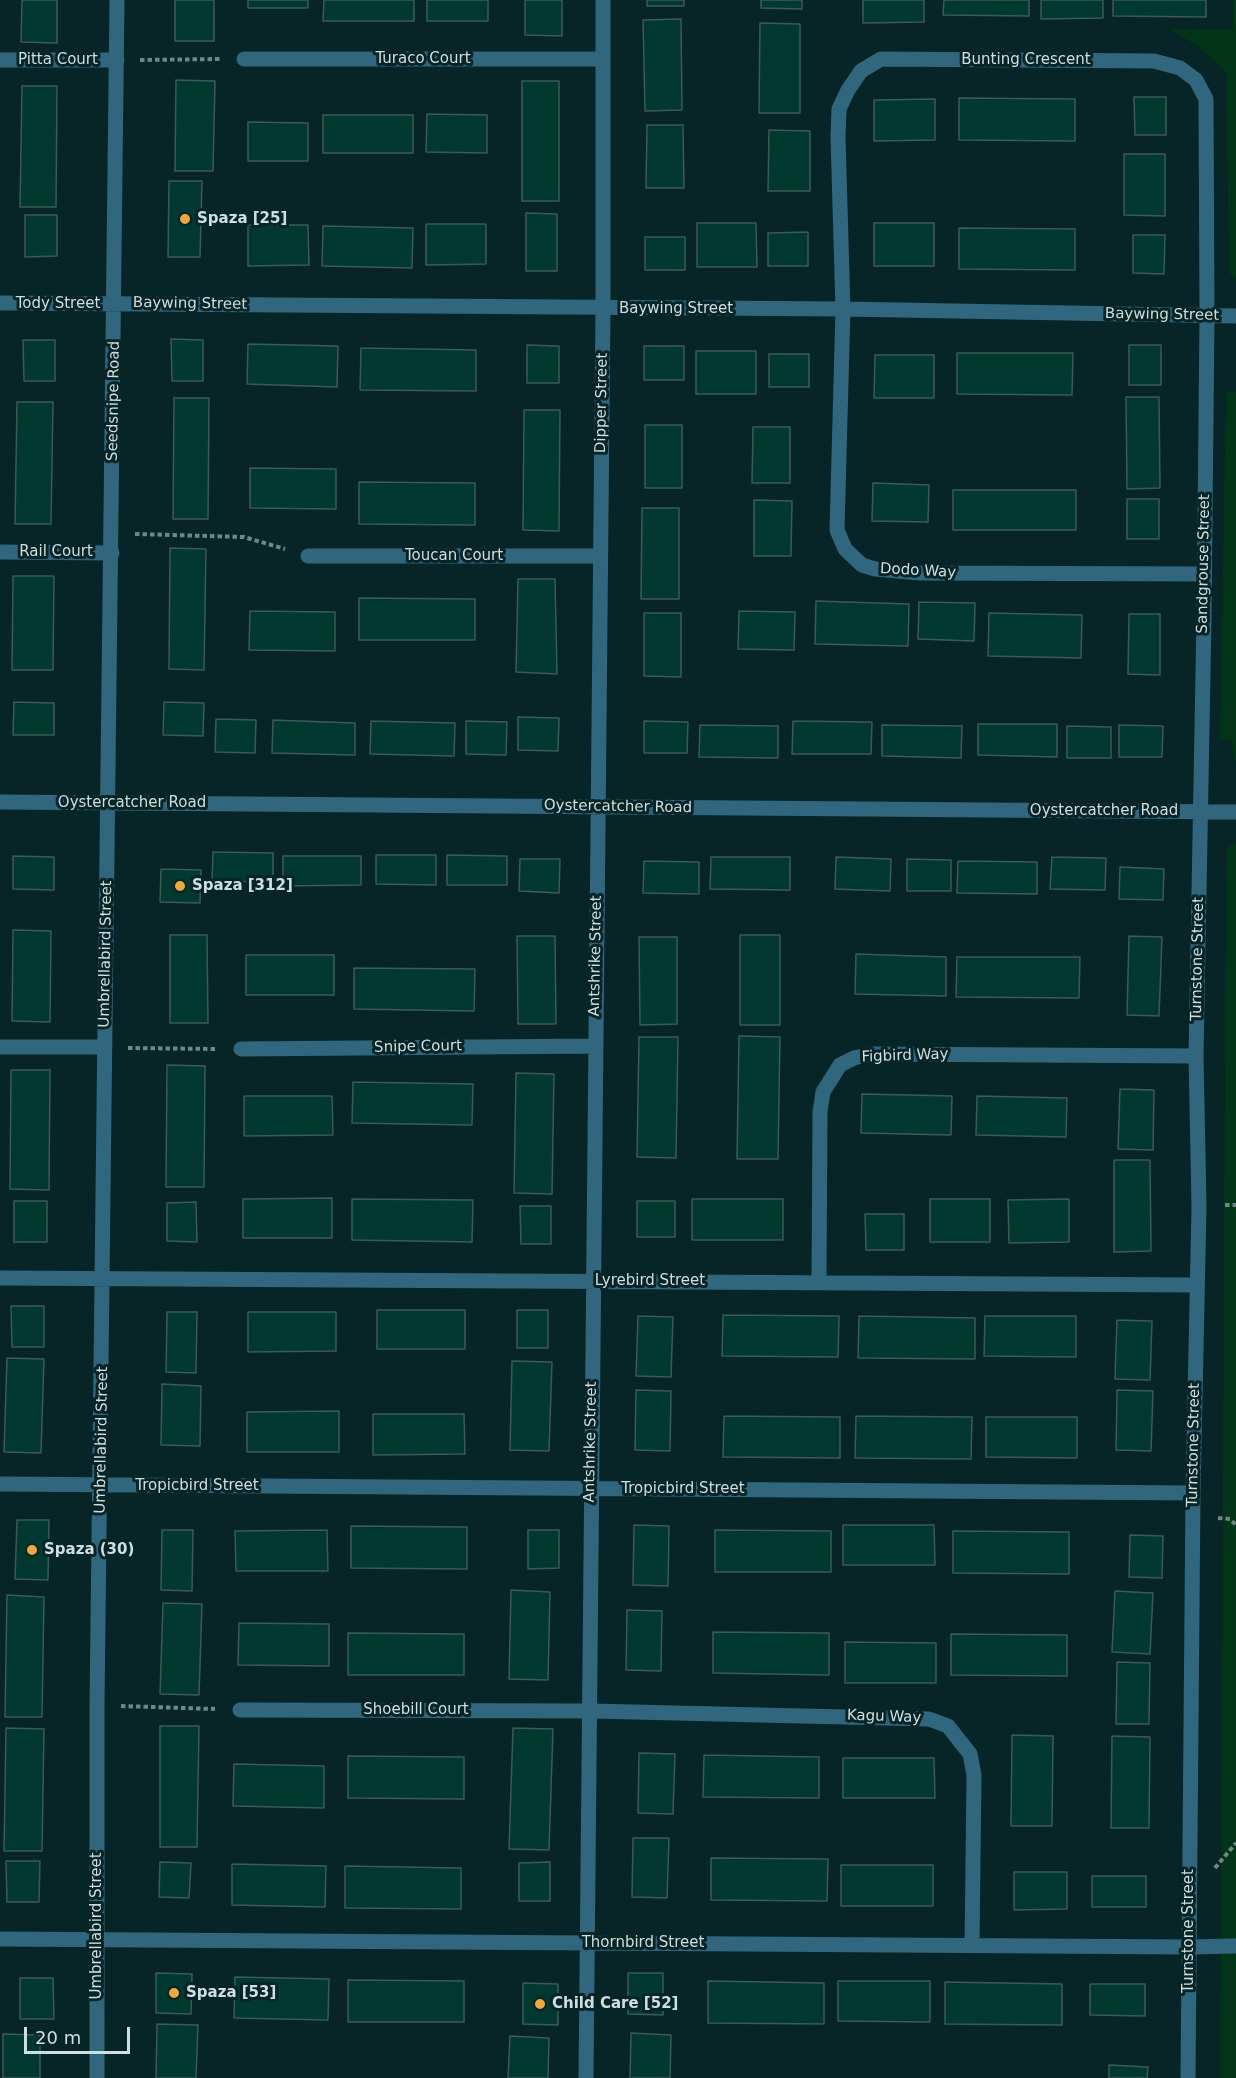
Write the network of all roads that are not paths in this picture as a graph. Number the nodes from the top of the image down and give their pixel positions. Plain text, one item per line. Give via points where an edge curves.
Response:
1 (117, 0) edge
2 (603, 0) edge
3 (244, 59) road end
4 (603, 59) junction
5 (0, 60) edge
6 (117, 60) junction
7 (0, 303) edge
8 (115, 304) junction
9 (603, 308) junction
10 (843, 309) junction
11 (1207, 316) junction
12 (1236, 316) edge
13 (0, 552) edge
14 (112, 552) junction
15 (308, 556) road end
16 (599, 556) junction
17 (1204, 574) junction
18 (0, 802) edge
19 (109, 802) junction
20 (598, 807) junction
21 (1201, 812) junction
22 (1236, 812) edge
23 (595, 1046) junction
24 (0, 1047) edge
25 (105, 1047) junction
26 (242, 1049) road end
27 (1196, 1056) junction
28 (0, 1278) edge
29 (104, 1278) junction
30 (594, 1281) junction
31 (819, 1282) junction
32 (1196, 1285) junction
33 (0, 1484) edge
34 (101, 1485) junction
35 (590, 1488) junction
36 (1192, 1493) junction
37 (240, 1710) road end
38 (591, 1711) junction
39 (0, 1939) edge
40 (97, 1939) junction
41 (587, 1943) junction
42 (972, 1946) junction
43 (1236, 1946) edge
44 (1188, 1947) junction
45 (97, 2078) edge
46 (586, 2078) edge
47 (1188, 2078) edge

1 - 6 street, Seedsnipe Road
2 - 4 street, Dipper Street
3 - 4 street, Turaco Court
4 - 9 street, Dipper Street
5 - 6 street, Pitta Court
6 - 8 street, Seedsnipe Road
7 - 8 street, Tody Street
8 - 9 street, Baywing Street
8 - 14 street, Seedsnipe Road
9 - 10 street, Baywing Street
9 - 16 street, Dipper Street
10 - 11 street, Baywing Street
10 - 11 street, Bunting Crescent via 839,109 861,71 880,59 1154,61 1180,68 1196,80 1206,99
10 - 17 street, Dodo Way via 837,530 845,549 862,565 920,573
11 - 12 street, Baywing Street
11 - 17 street, Sandgrouse Street
13 - 14 street, Rail Court
14 - 19 street, Seedsnipe Road
15 - 16 street, Toucan Court
16 - 20 street, Dipper Street
17 - 21 street, Sandgrouse Street
18 - 19 street, Oystercatcher Road
19 - 20 street, Oystercatcher Road
19 - 25 street, Umbrellabird Street
20 - 21 street, Oystercatcher Road
20 - 23 street, Antshrike Street
21 - 22 street, Oystercatcher Road
21 - 27 street, Turnstone Street
23 - 26 street, Snipe Court
23 - 30 street, Antshrike Street
24 - 25 street
25 - 29 street, Umbrellabird Street
27 - 31 street, Figbird Way via 872,1054 840,1065 823,1092 820,1112
27 - 32 street, Turnstone Street
28 - 29 street, Lyrebird Street
29 - 30 street, Lyrebird Street
29 - 34 street, Umbrellabird Street
30 - 31 street, Lyrebird Street
30 - 35 street, Antshrike Street
31 - 32 street, Lyrebird Street
32 - 36 street, Turnstone Street
33 - 34 street, Tropicbird Street
34 - 35 street, Tropicbird Street
34 - 40 street, Umbrellabird Street
35 - 36 street, Tropicbird Street
35 - 38 street, Antshrike Street
36 - 44 street, Turnstone Street
37 - 38 street, Shoebill Court
38 - 41 street, Antshrike Street
38 - 42 street, Kagu Way via 911,1718 948,1726 970,1754 974,1775
39 - 40 street, Thornbird Street
40 - 41 street, Thornbird Street
40 - 45 street, Umbrellabird Street
41 - 42 street, Thornbird Street
41 - 46 street, Antshrike Street
42 - 44 street, Thornbird Street
43 - 44 street, Thornbird Street
44 - 47 street, Turnstone Street

